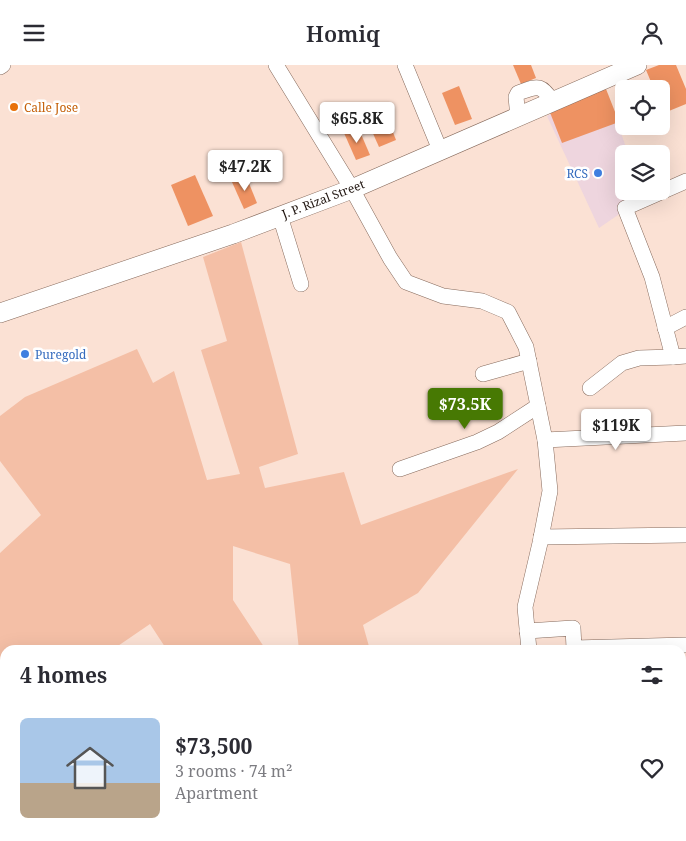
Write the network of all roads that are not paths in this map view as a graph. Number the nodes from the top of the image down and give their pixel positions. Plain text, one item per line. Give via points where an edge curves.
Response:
1 (276, 65) edge
2 (405, 65) edge
3 (627, 67) edge
4 (440, 150) junction
5 (686, 181) edge
6 (352, 189) junction
7 (280, 216) junction
8 (300, 284) dead end
9 (0, 313) edge
10 (686, 317) edge
11 (665, 328) junction
12 (679, 357) edge
13 (529, 361) junction
14 (483, 374) dead end
15 (590, 388) dead end
16 (538, 406) junction
17 (686, 433) edge
18 (545, 440) junction
19 (400, 469) dead end
20 (686, 535) edge
21 (541, 537) junction
22 (527, 631) junction
23 (528, 645) edge
24 (574, 645) edge

1 - 6 street
2 - 4 street
3 - 4 main road, J. P. Rizal Street
4 - 6 main road, J. P. Rizal Street
5 - 11 street via 625,208 652,277
6 - 7 main road, J. P. Rizal Street
6 - 13 street via 406,282 443,297 482,301 508,312 526,347
7 - 8 street
7 - 9 main road, J. P. Rizal Street
10 - 11 street
11 - 12 street
12 - 15 street via 639,358 622,363
13 - 14 street
13 - 16 street
16 - 18 street
16 - 19 street via 477,442
17 - 18 street
18 - 21 street via 550,491
20 - 21 street
21 - 22 street via 525,607
22 - 23 street
22 - 24 street via 573,628

